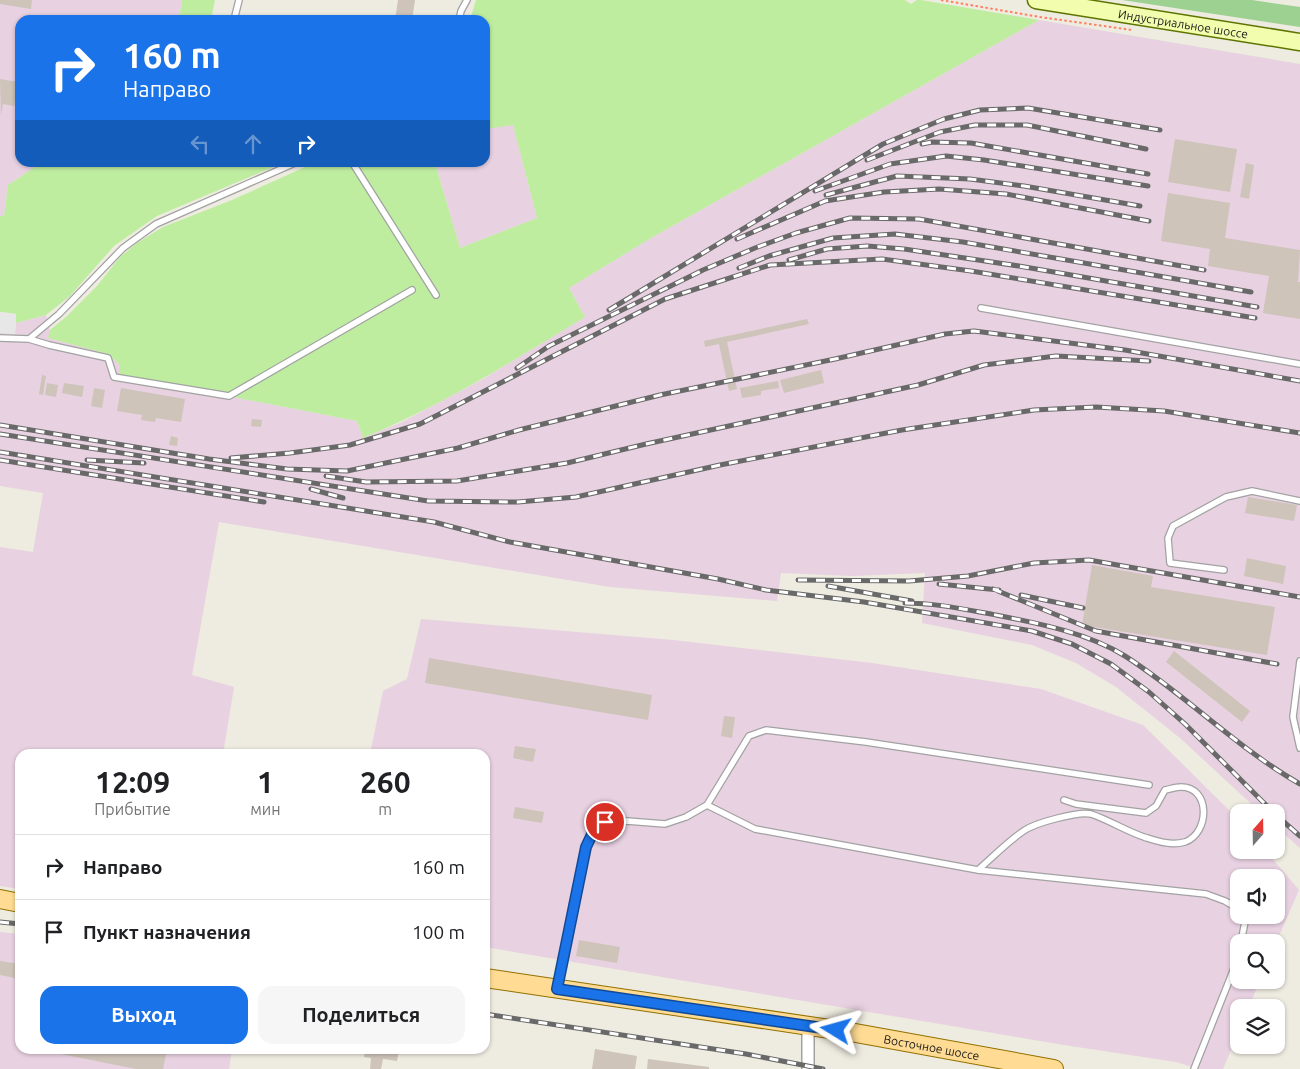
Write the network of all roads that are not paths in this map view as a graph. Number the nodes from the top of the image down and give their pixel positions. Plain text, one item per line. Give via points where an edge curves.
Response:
1 (239, 0) edge
2 (467, 0) edge
3 (1036, 0) edge
4 (235, 15) edge
5 (460, 15) edge
6 (1300, 42) edge
7 (286, 167) edge
8 (355, 167) edge
9 (412, 290) dead end
10 (436, 294) dead end
11 (981, 308) dead end
12 (0, 338) edge
13 (29, 339) junction
14 (1300, 364) edge
15 (1300, 501) edge
16 (1224, 570) dead end
17 (1300, 661) edge
18 (1300, 748) edge
19 (1149, 785) dead end
20 (1064, 800) dead end
21 (707, 804) junction
22 (978, 870) junction
23 (0, 899) edge
24 (15, 902) edge
25 (1230, 903) edge
26 (490, 979) edge
27 (1230, 979) edge
28 (557, 989) junction
29 (808, 1026) junction
30 (808, 1069) edge
31 (1054, 1069) edge
32 (1194, 1069) edge

1 - 4 lane
2 - 5 lane
3 - 6 main road, Индустриальное шоссе
7 - 13 lane via 156,224 123,248
8 - 10 lane
9 - 13 lane via 229,396 114,377 108,358
11 - 14 lane
12 - 13 lane
15 - 16 lane via 1252,491 1226,497 1172,526 1168,538 1170,563
17 - 18 lane via 1293,717
19 - 21 lane via 766,730 749,736
20 - 22 lane via 1146,813 1156,806 1165,790 1181,787 1196,792 1203,803 1204,816 1200,829 1186,842 1167,844 1134,834 1089,814 1071,814 1026,829
21 - 22 lane via 755,829
21 - 28 lane via 686,817 665,824 605,822 595,828 586,847
22 - 25 lane via 1206,894
23 - 24 main road
26 - 28 main road, Восточное шоссе
27 - 32 lane
28 - 29 main road, Восточное шоссе
29 - 30 street
29 - 31 main road, Восточное шоссе

